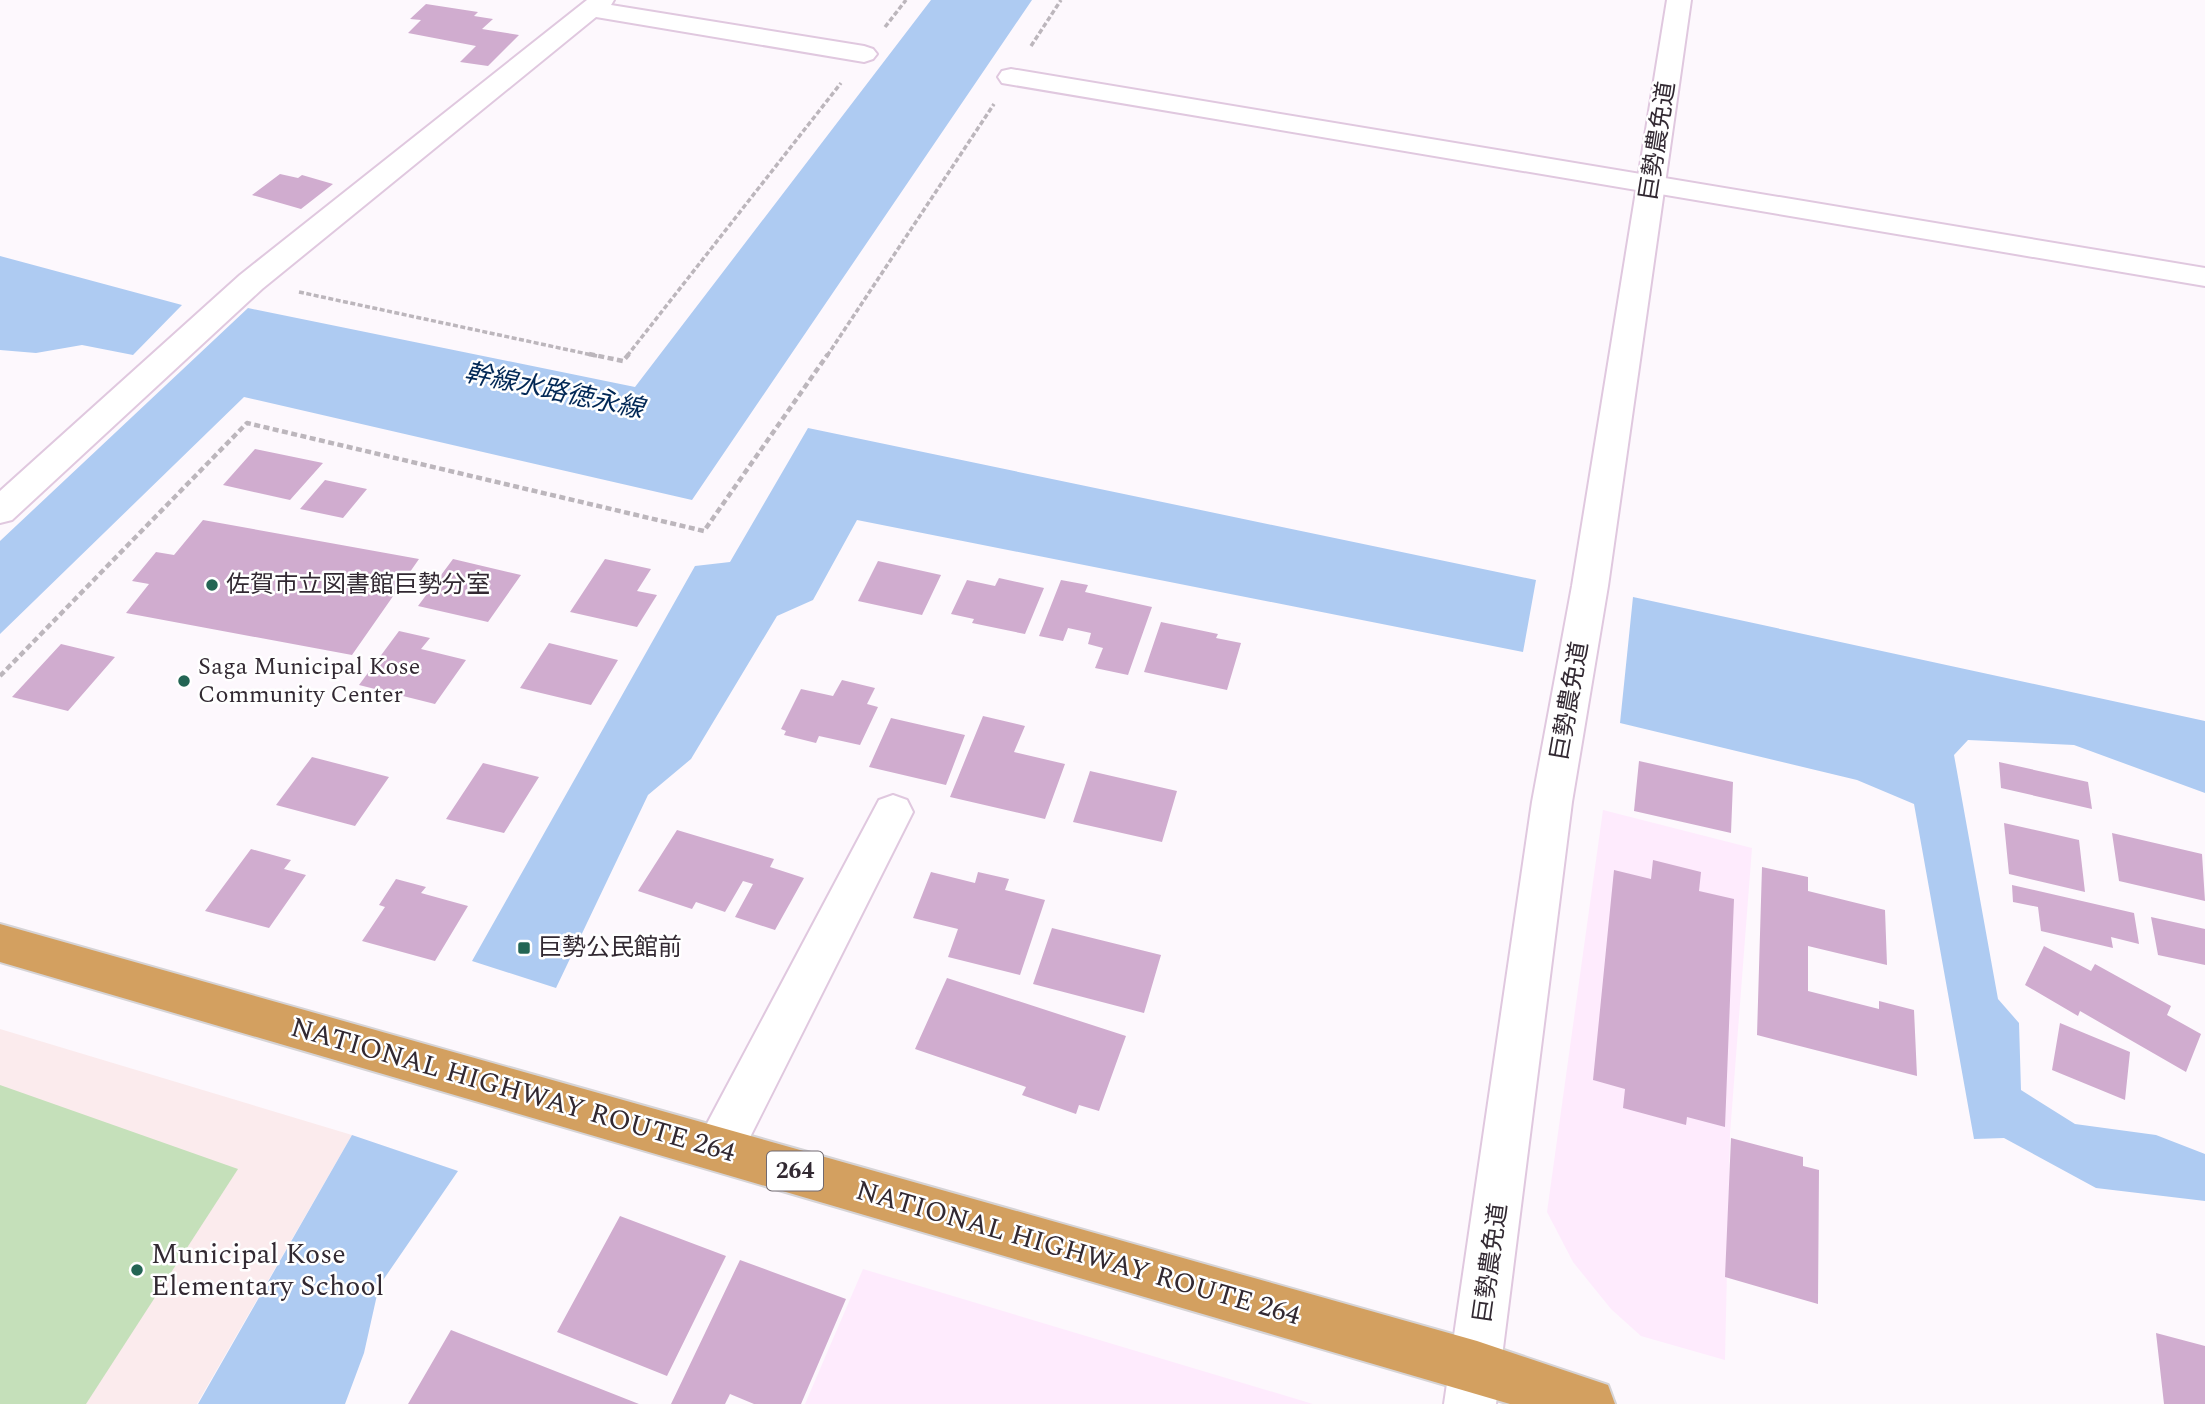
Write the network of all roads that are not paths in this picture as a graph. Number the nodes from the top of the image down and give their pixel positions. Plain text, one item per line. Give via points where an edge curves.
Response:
1 (1679, 0) edge
2 (597, 5) edge
3 (864, 54) road end
4 (1011, 77) road end
5 (1651, 185) junction
6 (2205, 277) edge
7 (0, 511) edge
8 (893, 812) dead end
9 (0, 943) edge
10 (719, 1149) junction
11 (1473, 1386) edge
12 (1589, 1404) edge

1 - 5 street, 巨勢農免道
2 - 3 street
2 - 7 street via 251,282
4 - 5 street
5 - 6 street
5 - 11 street, 巨勢農免道 via 1552,802
8 - 10 street
9 - 10 highway, NATIONAL HIGHWAY ROUTE 264 / 264
10 - 11 highway, NATIONAL HIGHWAY ROUTE 264 / 264
11 - 12 highway, NATIONAL HIGHWAY ROUTE 264 / 264

